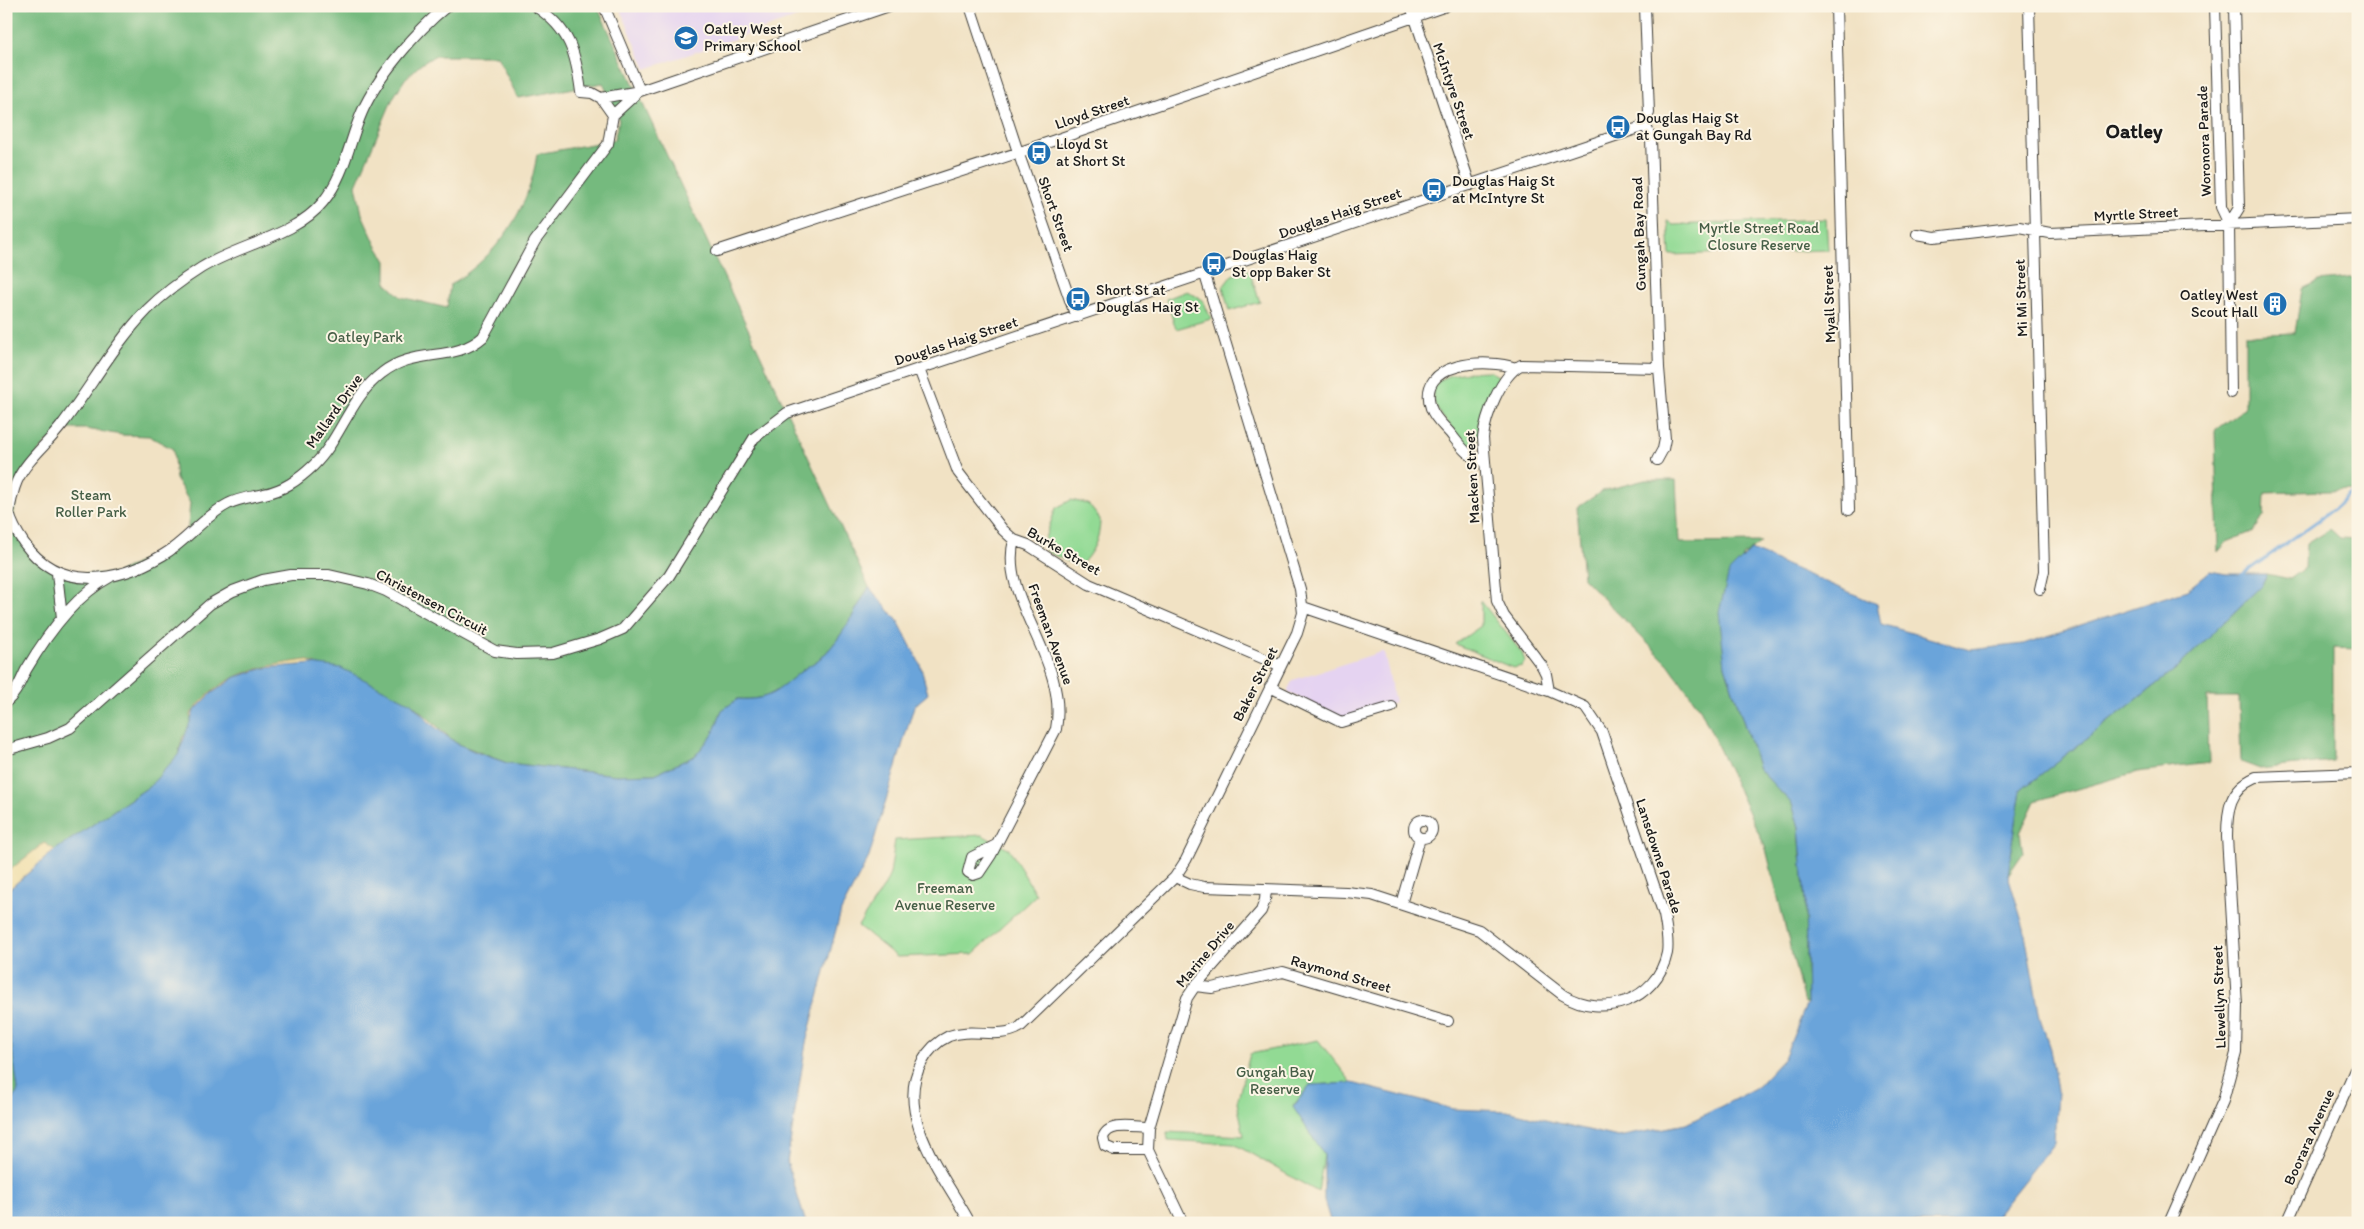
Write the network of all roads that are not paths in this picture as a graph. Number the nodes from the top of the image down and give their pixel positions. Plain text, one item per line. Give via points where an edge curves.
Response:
1 (447, 6) edge
2 (535, 6) edge
3 (604, 6) edge
4 (889, 6) edge
5 (970, 6) edge
6 (1410, 6) edge
7 (1446, 6) edge
8 (1645, 6) edge
9 (1836, 6) edge
10 (2029, 6) edge
11 (2215, 6) edge
12 (2234, 6) edge
13 (1414, 17) junction
14 (2217, 64) junction
15 (2235, 64) junction
16 (640, 91) junction
17 (601, 98) junction
18 (613, 115) junction
19 (1645, 123) junction
20 (2219, 128) junction
21 (2237, 128) junction
22 (1018, 152) junction
23 (1470, 185) junction
24 (2358, 219) edge
25 (2229, 224) junction
26 (2034, 230) junction
27 (1917, 234) dead end
28 (717, 251) dead end
29 (1205, 275) junction
30 (1076, 317) junction
31 (1516, 368) junction
32 (1659, 368) junction
33 (918, 369) junction
34 (2230, 393) dead end
35 (787, 413) joint
36 (1657, 460) dead end
37 (1484, 462) junction
38 (1850, 510) dead end
39 (9, 513) junction
40 (6, 526) edge
41 (1014, 540) junction
42 (58, 573) junction
43 (116, 574) junction
44 (2040, 589) dead end
45 (1303, 607) junction
46 (62, 618) junction
47 (1281, 666) junction
48 (1270, 687) junction
49 (1549, 691) junction
50 (6, 702) edge
51 (1392, 707) dead end
52 (6, 750) edge
53 (2358, 773) edge
54 (1420, 838) dead end
55 (996, 845) dead end
56 (1175, 877) junction
57 (1266, 888) junction
58 (1401, 904) junction
59 (1195, 986) junction
60 (1448, 1021) dead end
61 (2358, 1063) edge
62 (1149, 1128) junction
63 (1148, 1150) junction
64 (970, 1223) edge
65 (1183, 1223) edge
66 (2169, 1223) edge
67 (2287, 1223) edge

1 - 39 street via 395,61 371,95 346,161 323,203 293,226 219,258 156,300 17,480
2 - 17 street via 563,30 578,65 581,92
3 - 16 street
4 - 16 street
5 - 22 street, Short Street
6 - 13 street, McIntyre Street
7 - 13 street, Lloyd Street
8 - 19 street, Gungah Bay Road via 1648,113
9 - 38 street, Myall Street
10 - 26 street, Mi Mi Street
11 - 14 street, Woronora Parade
12 - 15 street
13 - 22 street, Lloyd Street
13 - 23 street, McIntyre Street
14 - 15 street
14 - 20 street, Woronora Parade
15 - 21 street
16 - 17 street
16 - 18 street
17 - 18 street
18 - 43 street, Mallard Drive via 608,144 535,241 483,337 459,350 414,356 392,366 366,387 327,451 300,478 280,490 226,505 174,548 150,562
19 - 23 street, Douglas Haig Street via 1637,129
19 - 32 street, Gungah Bay Road via 1651,139
20 - 21 street
20 - 25 street, Woronora Parade via 2221,207
21 - 25 street via 2239,208
22 - 28 street, Lloyd Street
22 - 30 street, Short Street
23 - 29 street, Douglas Haig Street
24 - 25 street, Myrtle Street
25 - 26 street, Myrtle Street via 2050,233
25 - 34 street, Woronora Parade
26 - 27 street, Myrtle Street via 2019,227 1934,236
26 - 44 street, Mi Mi Street via 2044,571
29 - 30 street, Douglas Haig Street
29 - 45 street, Baker Street
30 - 33 street, Douglas Haig Street
31 - 32 street via 1528,364
31 - 37 street, Macken Street via 1487,413
31 - 37 street via 1498,364 1454,367 1431,385 1429,395 1433,412 1468,456
32 - 36 street, Gungah Bay Road via 1665,439
33 - 35 street, Douglas Haig Street
33 - 41 street, Burke Street via 958,472 1002,530
35 - 52 street, Christensen Circuit via 754,438 668,576 623,629 600,639 553,653 495,651 398,597 368,584 317,574 271,579 246,585 210,604 70,728
37 - 49 street, Macken Street via 1498,601 1504,616 1542,666
39 - 40 street
39 - 42 street via 12,524 33,555
41 - 47 street, Burke Street via 1028,545 1089,584
41 - 55 street, Freeman Avenue via 1011,555 1014,576 1054,677 1059,712 1056,729
42 - 43 street via 83,578
42 - 46 street
43 - 46 street via 94,588
45 - 47 street, Baker Street via 1297,633
45 - 49 street, Lansdowne Parade
46 - 50 street
47 - 48 street, Baker Street
48 - 51 street via 1341,722
48 - 56 street, Baker Street
49 - 58 street, Lansdowne Parade via 1585,707 1602,732 1664,915 1667,952 1653,981 1638,996 1621,1004 1605,1007 1583,1004 1563,995 1479,930
53 - 66 street, Llewellyn Street via 2263,776 2249,780 2230,801 2227,829 2237,1005 2236,1053 2223,1101
54 - 58 street
56 - 57 street, Lansdowne Parade via 1204,887
56 - 64 street, Baker Street via 1020,1027 1007,1033 968,1032 948,1036 926,1056 916,1077 915,1102 923,1139
57 - 58 street, Lansdowne Parade via 1353,892
57 - 59 street, Marine Drive via 1261,911
59 - 60 street, Raymond Street via 1212,988 1283,972
59 - 62 street, Marine Drive via 1183,1007
61 - 67 street, Boorara Avenue
62 - 63 street, Marine Drive
62 - 63 street via 1111,1128 1102,1138 1111,1150
63 - 65 street, Marine Drive

